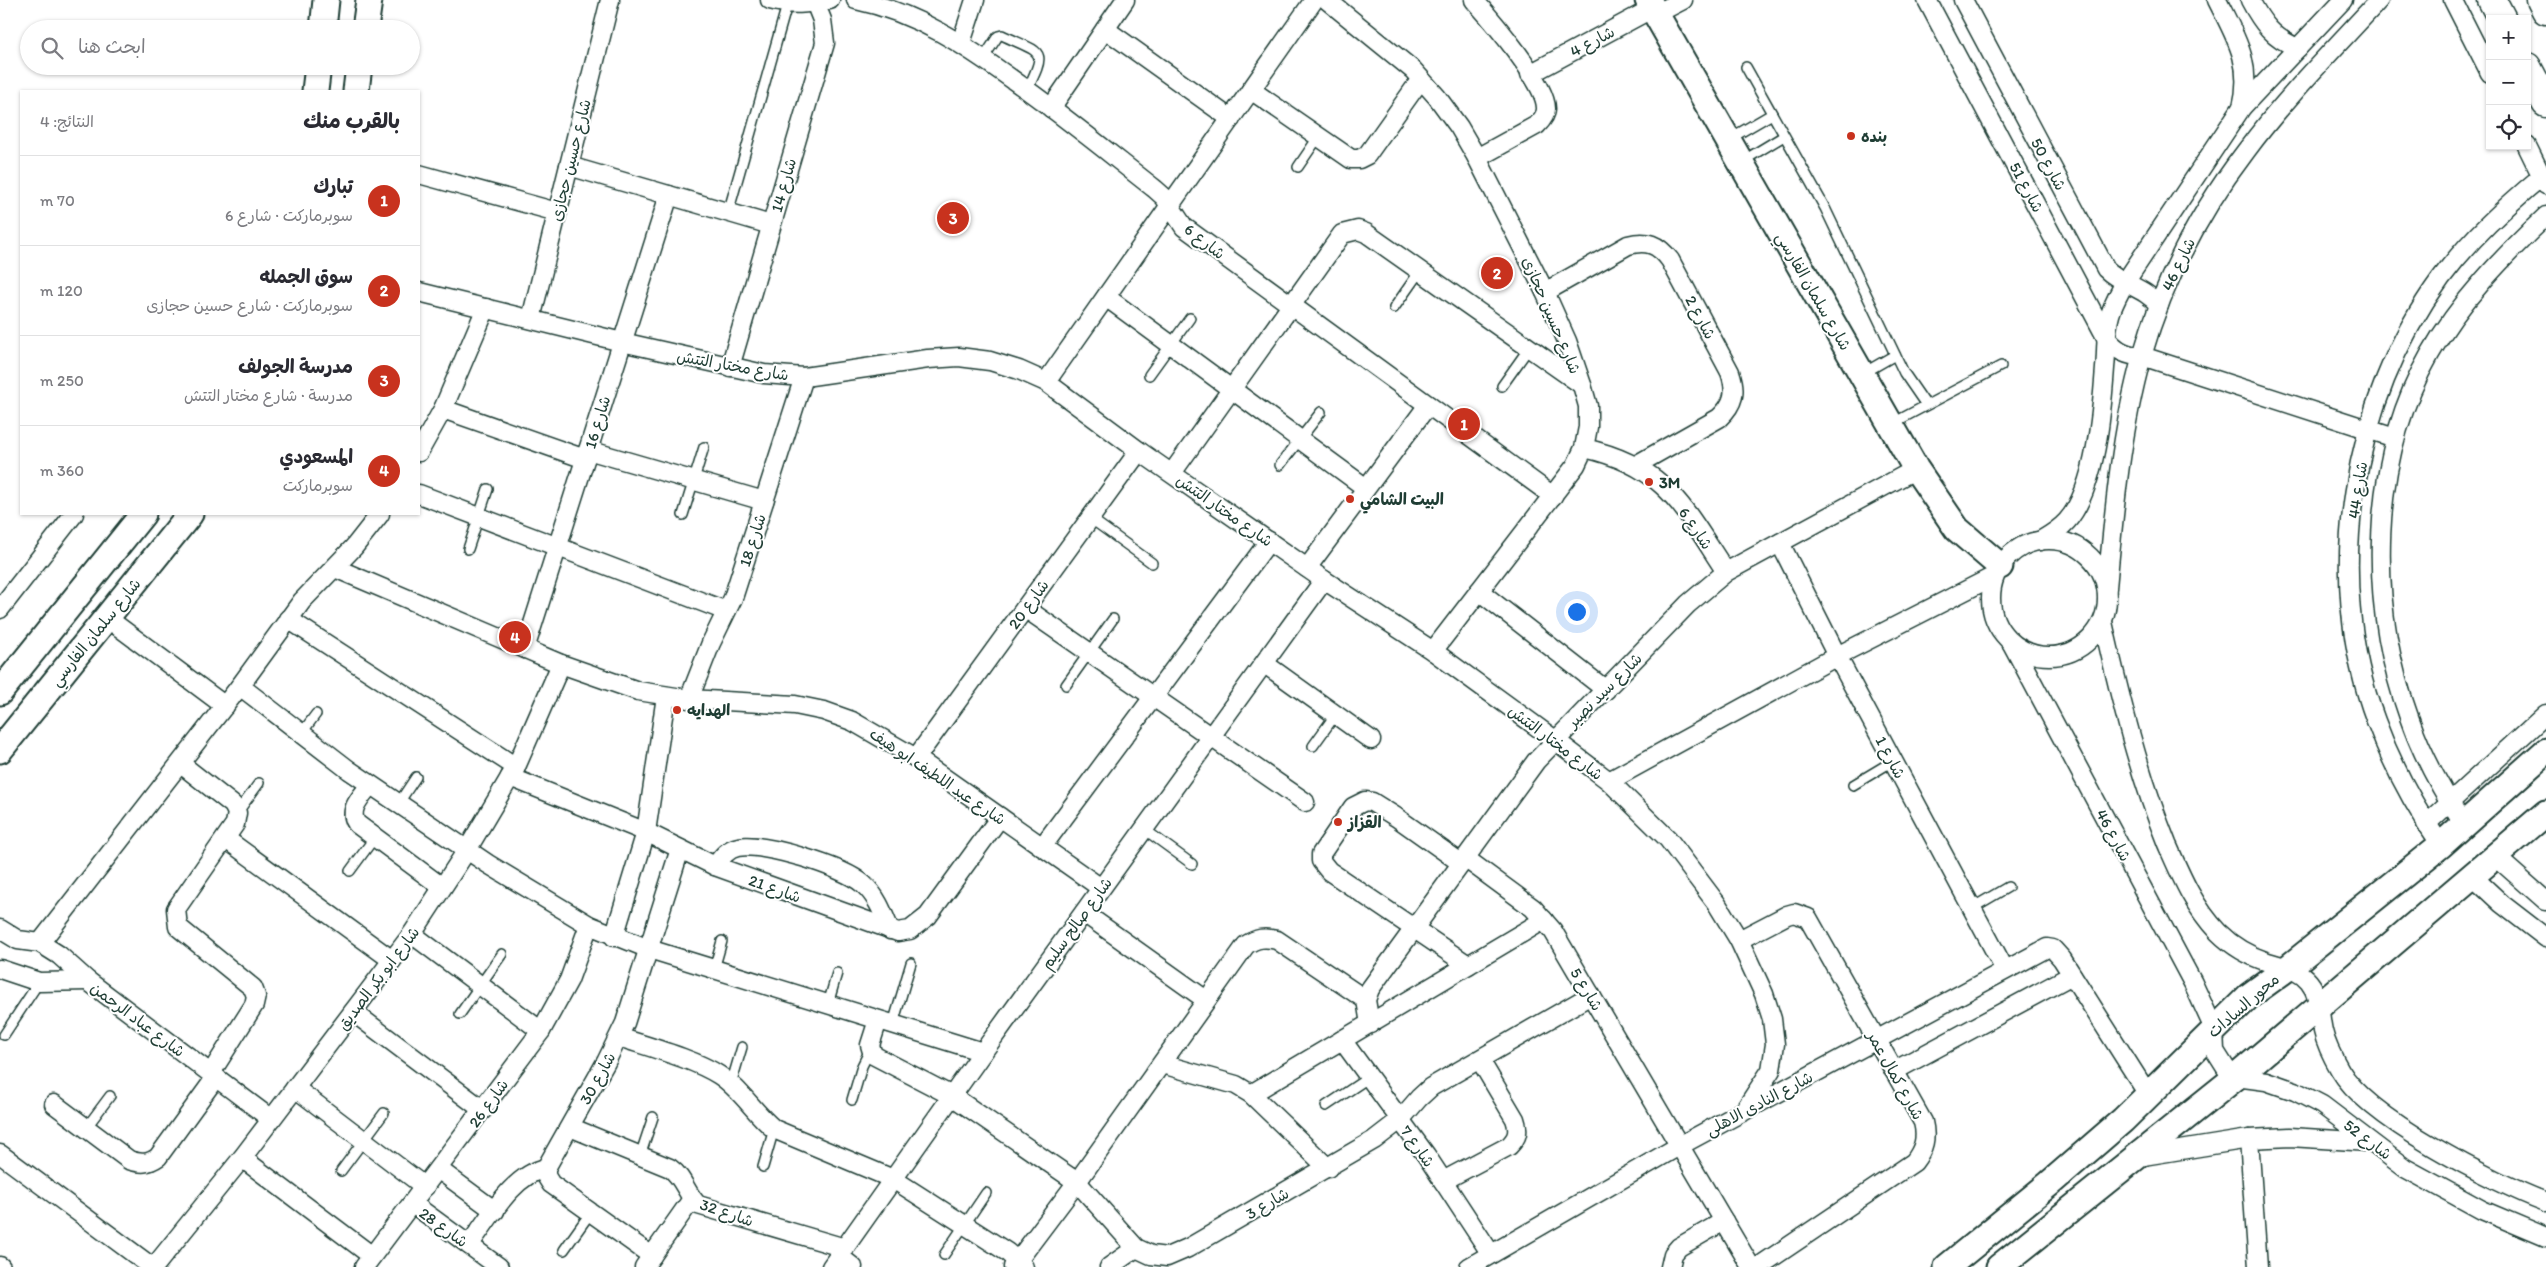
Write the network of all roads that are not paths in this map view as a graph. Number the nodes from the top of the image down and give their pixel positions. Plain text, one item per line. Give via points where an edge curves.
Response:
1 (326, 0) edge
2 (369, 0) edge
3 (610, 0) edge
4 (856, 0) edge
5 (975, 0) edge
6 (1125, 0) edge
7 (1314, 0) edge
8 (1327, 0) edge
9 (1474, 0) edge
10 (1682, 0) edge
11 (1927, 0) edge
12 (1963, 0) edge
13 (2217, 0) edge
14 (2250, 0) edge
15 (2343, 0) edge
16 (2379, 0) edge
17 (2453, 0) edge
18 (2492, 0) edge
19 (2541, 0) edge
20 (820, 1) edge
21 (779, 2) edge
22 (1653, 7) edge
23 (2546, 10) edge
24 (2500, 15) edge
25 (324, 20) edge
26 (366, 20) edge
27 (1105, 29) junction
28 (961, 43) junction
29 (2298, 48) junction
30 (983, 59) junction
31 (2486, 65) edge
32 (1746, 67) dead end
33 (1530, 74) junction
34 (317, 75) edge
35 (358, 75) edge
36 (2531, 75) edge
37 (1421, 79) junction
38 (316, 90) edge
39 (356, 90) edge
40 (1027, 90) junction
41 (1251, 90) junction
42 (2546, 103) edge
43 (2242, 107) junction
44 (1052, 108) junction
45 (1772, 114) junction
46 (1231, 119) junction
47 (1318, 136) junction
48 (1784, 136) junction
49 (1728, 140) junction
50 (2528, 150) edge
51 (1477, 158) junction
52 (1741, 162) junction
53 (569, 166) junction
54 (1298, 167) dead end
55 (420, 174) edge
56 (2544, 181) edge
57 (668, 195) junction
58 (1170, 206) junction
59 (557, 212) junction
60 (728, 213) junction
61 (2546, 216) edge
62 (771, 225) junction
63 (1420, 271) junction
64 (2124, 284) junction
65 (420, 292) edge
66 (1545, 292) junction
67 (1106, 297) junction
68 (2159, 305) junction
69 (1291, 306) junction
70 (486, 308) junction
71 (1394, 308) dead end
72 (1190, 318) dead end
73 (531, 319) junction
74 (2107, 339) junction
75 (622, 342) junction
76 (1171, 345) junction
77 (1530, 348) junction
78 (1895, 355) junction
79 (2142, 356) junction
80 (2001, 366) dead end
81 (730, 367) junction
82 (1862, 374) junction
83 (1149, 375) dead end
84 (804, 377) junction
85 (1046, 382) junction
86 (1582, 385) junction
87 (1502, 386) dead end
88 (1231, 389) junction
89 (1926, 405) junction
90 (1428, 406) junction
91 (443, 408) junction
92 (1321, 412) dead end
93 (1890, 424) junction
94 (2368, 430) junction
95 (2395, 438) junction
96 (1300, 440) junction
97 (704, 446) dead end
98 (1584, 448) junction
99 (420, 450) edge
100 (1139, 451) junction
101 (587, 454) junction
102 (1636, 465) junction
103 (1280, 466) dead end
104 (1916, 469) junction
105 (1172, 473) junction
106 (694, 480) junction
107 (1366, 488) junction
108 (488, 490) dead end
109 (420, 494) edge
110 (1553, 496) junction
111 (764, 501) junction
112 (73, 515) edge
113 (142, 515) edge
114 (189, 515) edge
115 (379, 515) edge
116 (683, 515) dead end
117 (479, 518) junction
118 (1090, 518) junction
119 (1269, 541) junction
120 (2040, 541) junction
121 (1780, 543) junction
122 (557, 548) junction
123 (468, 549) dead end
124 (1152, 563) dead end
125 (335, 568) junction
126 (1307, 568) junction
127 (1997, 571) junction
128 (1726, 572) junction
129 (1324, 580) junction
130 (2107, 588) junction
131 (1479, 591) junction
132 (1025, 608) junction
133 (0, 609) edge
134 (726, 612) junction
135 (107, 618) junction
136 (288, 619) junction
137 (1114, 619) dead end
138 (2103, 622) junction
139 (2010, 642) junction
140 (525, 649) junction
141 (1433, 651) junction
142 (1090, 652) junction
143 (1837, 656) junction
144 (561, 664) junction
145 (1265, 664) junction
146 (1066, 685) dead end
147 (240, 686) junction
148 (1606, 690) junction
149 (0, 692) edge
150 (666, 696) junction
151 (1153, 696) junction
152 (689, 700) junction
153 (225, 706) junction
154 (316, 714) dead end
155 (1336, 714) junction
156 (2546, 714) edge
157 (301, 734) junction
158 (1212, 737) junction
159 (1371, 740) dead end
160 (1555, 740) junction
161 (1313, 746) dead end
162 (0, 750) edge
163 (2546, 751) edge
164 (916, 758) junction
165 (1893, 761) junction
166 (181, 764) junction
167 (513, 772) junction
168 (416, 777) dead end
169 (1608, 781) junction
170 (259, 783) dead end
171 (370, 785) junction
172 (1853, 785) dead end
173 (1305, 802) dead end
174 (2450, 803) junction
175 (398, 804) junction
176 (237, 813) junction
177 (2546, 813) edge
178 (1000, 817) junction
179 (2426, 824) junction
180 (2464, 824) junction
181 (1144, 829) junction
182 (646, 832) junction
183 (374, 837) junction
184 (226, 839) junction
185 (2441, 845) junction
186 (1042, 847) junction
187 (680, 849) junction
188 (466, 850) junction
189 (2495, 856) junction
190 (1463, 861) junction
191 (1192, 864) dead end
192 (715, 866) junction
193 (350, 871) dead end
194 (2472, 876) junction
195 (442, 887) junction
196 (2008, 887) dead end
197 (1101, 888) junction
198 (2546, 901) edge
199 (1972, 908) junction
200 (1084, 913) junction
201 (1544, 920) junction
202 (589, 925) junction
203 (1414, 928) junction
204 (0, 929) edge
205 (890, 930) junction
206 (412, 934) junction
207 (614, 936) junction
208 (2546, 938) edge
209 (1739, 940) junction
210 (722, 941) dead end
211 (40, 944) junction
212 (649, 948) junction
213 (502, 954) dead end
214 (392, 960) junction
215 (911, 963) dead end
216 (1468, 965) junction
217 (2289, 967) junction
218 (0, 969) edge
219 (714, 969) junction
220 (2005, 970) junction
221 (837, 973) dead end
222 (2072, 975) junction
223 (88, 981) junction
224 (40, 982) junction
225 (480, 985) junction
226 (1590, 995) junction
227 (1206, 1000) junction
228 (1366, 1000) junction
229 (828, 1004) junction
230 (2320, 1005) junction
231 (353, 1012) junction
232 (460, 1014) dead end
233 (885, 1022) junction
234 (1370, 1024) junction
235 (2214, 1029) junction
236 (541, 1030) junction
237 (4, 1035) dead end
238 (619, 1037) junction
239 (1877, 1039) junction
240 (1342, 1040) junction
241 (742, 1047) dead end
242 (870, 1050) junction
243 (983, 1052) junction
244 (1480, 1060) junction
245 (1162, 1064) junction
246 (1894, 1071) junction
247 (213, 1075) junction
248 (2236, 1077) junction
249 (1368, 1078) junction
250 (731, 1084) junction
251 (295, 1088) junction
252 (1251, 1094) junction
253 (110, 1096) dead end
254 (952, 1096) junction
255 (2149, 1096) junction
256 (852, 1100) dead end
257 (54, 1104) dead end
258 (1326, 1106) dead end
259 (483, 1110) junction
260 (1744, 1111) junction
261 (384, 1112) dead end
262 (653, 1117) dead end
263 (271, 1119) junction
264 (1400, 1120) junction
265 (570, 1127) junction
266 (86, 1128) junction
267 (774, 1129) junction
268 (2249, 1139) junction
269 (364, 1140) junction
270 (2370, 1142) junction
271 (1679, 1146) junction
272 (0, 1154) edge
273 (640, 1156) junction
274 (242, 1158) junction
275 (2132, 1158) junction
276 (546, 1168) junction
277 (763, 1168) dead end
278 (1328, 1168) junction
279 (438, 1169) junction
280 (341, 1171) dead end
281 (893, 1179) junction
282 (1443, 1181) junction
283 (1077, 1182) junction
284 (425, 1186) junction
285 (986, 1192) dead end
286 (692, 1199) junction
287 (2546, 1202) edge
288 (413, 1204) junction
289 (495, 1211) junction
290 (591, 1212) junction
291 (1724, 1221) junction
292 (964, 1225) junction
293 (2546, 1237) edge
294 (469, 1245) junction
295 (1136, 1248) junction
296 (564, 1250) dead end
297 (944, 1254) dead end
298 (838, 1257) edge
299 (648, 1261) edge
300 (368, 1262) edge
301 (1481, 1262) edge
302 (1019, 1265) edge
303 (153, 1267) edge
304 (499, 1267) edge
305 (853, 1267) edge
306 (1109, 1267) edge
307 (1670, 1267) edge
308 (1751, 1267) edge
309 (1758, 1267) edge
310 (1947, 1267) edge
311 (1999, 1267) edge
312 (2258, 1267) edge

1 - 25 street
2 - 26 street
3 - 53 street, شارع حسين حجازى
4 - 28 street, شارع 6 via 878,5
5 - 28 street
6 - 27 street
7 - 41 street
8 - 37 street, شارع حسين حجازى
9 - 33 street via 1512,46
10 - 22 street, شارع 4
11 - 74 street, شارع 51
12 - 64 street, شارع 50 via 2100,259 2106,269
13 - 43 street via 2236,37 2245,64
14 - 29 street via 2265,26 2280,40
15 - 29 street, شارع 46
16 - 68 street, شارع 46 via 2246,150 2198,225
17 - 31 street
18 - 24 highway
19 - 23 highway
20 - 21 street
20 - 62 street, شارع 14 via 825,43
21 - 60 lane
22 - 33 street, شارع 4
22 - 49 street, شارع سلمان الفارسي
27 - 44 street
27 - 46 street
28 - 30 street, شارع 6
29 - 43 street, شارع 46
30 - 40 street, شارع 6
30 - 40 lane via 998,36 1002,35 1034,50 1040,62
32 - 45 lane
33 - 51 street via 1545,101 1543,118 1537,125
34 - 38 street
35 - 39 street
36 - 42 highway
37 - 47 street via 1367,155 1351,159
37 - 51 street, شارع حسين حجازى via 1459,127
40 - 44 street, شارع 6
41 - 46 street
41 - 47 street
43 - 64 street, شارع 46
44 - 58 street, شارع 6 via 1155,188
45 - 48 lane
45 - 49 lane
46 - 58 street
47 - 54 lane
48 - 52 lane
48 - 78 lane via 1825,208
49 - 52 street, شارع سلمان الفارسي
50 - 56 street
51 - 66 street, شارع حسين حجازى
52 - 82 street, شارع سلمان الفارسي
53 - 57 street
53 - 59 street, شارع حسين حجازى
55 - 59 street
56 - 94 street, شارع 44 via 2505,207 2471,241 2441,279 2414,319 2393,362
57 - 60 street
57 - 75 street, شارع 16
58 - 67 street
58 - 69 street, شارع 6 via 1184,227
59 - 73 street, شارع حسين حجازى
60 - 62 street
61 - 95 street, شارع 44 via 2510,250 2430,354
62 - 81 street, شارع 14
63 - 69 street via 1366,233 1350,230 1342,234
63 - 71 lane
63 - 77 street
64 - 68 street, شارع 50 via 2144,290
64 - 74 street, شارع 46 via 2110,314
65 - 70 street, شارع مختار التتش
66 - 86 street, شارع حسين حجازى
66 - 102 street, شارع 2 via 1628,245 1652,244 1663,250 1670,260 1730,372 1735,385 1729,409 1719,418
67 - 76 street
67 - 85 street
68 - 79 street, شارع 46
69 - 88 street
69 - 90 street, شارع 6
70 - 73 street, شارع مختار التتش
70 - 91 street
72 - 76 lane
73 - 75 street, شارع مختار التتش
74 - 79 street, شارع 51 via 2122,352
74 - 120 street, شارع 46 via 2100,422 2084,490 2067,521
75 - 81 street, شارع مختار التتش
75 - 101 street, شارع 16
76 - 83 lane
76 - 88 street
77 - 86 street
77 - 87 lane
78 - 82 lane
78 - 89 lane
79 - 94 street, شارع 51
79 - 130 street, شارع 46 via 2120,466
80 - 89 lane
81 - 84 street, شارع مختار التتش
82 - 93 street, شارع سلمان الفارسي
84 - 85 street, شارع مختار التتش via 959,357 990,361
84 - 111 street, شارع 18
85 - 100 street, شارع مختار التتش
86 - 98 street, شارع حسين حجازى via 1588,406
88 - 96 street
88 - 105 street
89 - 93 lane
90 - 107 street
90 - 110 street, شارع 6
91 - 99 street
91 - 101 street
92 - 96 lane
93 - 104 street, شارع سلمان الفارسي
94 - 95 street, شارع 51
94 - 179 street, شارع 44 via 2357,477 2349,549 2351,607 2360,664 2375,720 2398,773
95 - 174 street, شارع 44 via 2385,483 2383,512 2383,587 2388,636 2408,717 2424,756
96 - 103 lane
96 - 107 street
97 - 106 lane
98 - 102 street, شارع 6 via 1611,454
98 - 110 street, شارع حسين حجازى via 1576,465
100 - 105 street, شارع مختار التتش
100 - 118 street, شارع 20
101 - 106 street
101 - 122 street, شارع 16
102 - 128 street, شارع 6 via 1660,482 1681,504
104 - 121 street, شارع سيد نصير
104 - 127 street, شارع سلمان الفارسي via 1957,528
105 - 119 street, شارع مختار التتش
106 - 111 street
106 - 116 lane
107 - 126 street
108 - 117 lane
109 - 117 street
110 - 131 street, شارع حسين حجازى
111 - 134 street, شارع 18
112 - 133 street
113 - 149 street
114 - 135 street, شارع سلمان الفارسي
115 - 125 street
117 - 122 street
117 - 123 lane
118 - 124 lane
118 - 132 street, شارع 20
119 - 126 street, شارع مختار التتش
119 - 151 street
120 - 127 street via 2024,545 2011,554
120 - 130 street via 2070,543 2083,550 2098,567
121 - 128 street, شارع سيد نصير
121 - 143 street, شارع 1
122 - 134 street
122 - 140 street, شارع 16
125 - 136 street
125 - 140 street, شارع عبد اللطيف ابو هيف
126 - 129 street, شارع مختار التتش
127 - 139 street via 1990,601 1992,613
127 - 143 street
128 - 148 street, شارع سيد نصير via 1688,604
129 - 141 street, شارع مختار التتش
129 - 145 street, شارع صالح سليم
130 - 138 street
131 - 141 street, شارع حسين حجازى
131 - 148 street
132 - 142 street
132 - 164 street, شارع 20
134 - 152 street, شارع 18
135 - 153 street
135 - 162 street, شارع سلمان الفارسي
136 - 147 street
136 - 167 street, شارع 21
137 - 142 lane
138 - 139 street via 2086,643 2062,655 2035,655
138 - 217 street via 2141,775 2189,893 2202,913 2233,945 2259,959
139 - 235 street, شارع 46 via 2193,983
140 - 144 street, شارع عبد اللطيف ابو هيف
141 - 160 street, شارع مختار التتش
142 - 146 lane
142 - 151 street
143 - 165 street, شارع 1
143 - 169 street
144 - 150 street, شارع عبد اللطيف ابو هيف via 638,691
144 - 167 street, شارع ابو بكر الصديق
145 - 155 street
145 - 158 street, شارع صالح سليم
147 - 153 street
147 - 157 street
148 - 160 street, شارع سيد نصير
150 - 152 street, شارع عبد اللطيف ابو هيف
150 - 182 street
151 - 158 street
151 - 186 street
152 - 164 street, شارع عبد اللطيف ابو هيف via 795,705 824,711 878,734
153 - 166 street
154 - 157 lane
155 - 159 street
155 - 161 lane
156 - 174 street
157 - 171 street
158 - 173 street
158 - 181 street, شارع صالح سليم
160 - 169 street, شارع مختار التتش
160 - 190 street, شارع سيد نصير
163 - 180 street, محور السادات
164 - 178 street, شارع عبد اللطيف ابو هيف
165 - 172 lane
165 - 199 street, شارع 1
166 - 176 street via 233,805
166 - 211 street
167 - 182 street, شارع 21
167 - 188 street, شارع ابو بكر الصديق
168 - 175 lane
169 - 209 street, شارع مختار التتش via 1668,839 1694,871
170 - 176 lane
171 - 175 street
171 - 183 street via 352,811 357,824
174 - 179 street
174 - 180 street, شارع 44
175 - 188 street
176 - 184 street
177 - 189 street
178 - 186 street, شارع عبد اللطيف ابو هيف
178 - 205 street, شارع 21 via 928,916 910,930
179 - 185 street, شارع 44
180 - 185 street, محور السادات
181 - 191 lane
181 - 197 street, شارع صالح سليم
182 - 187 street, شارع 21
182 - 207 street
183 - 193 lane
183 - 195 street
184 - 214 street
184 - 247 street via 176,909 178,927 253,988 256,996 254,1005
185 - 217 street, محور السادات
186 - 197 street, شارع عبد اللطيف ابو هيف
187 - 192 street, شارع 21
187 - 212 street, شارع 30
188 - 195 street, شارع ابو بكر الصديق
188 - 202 street
189 - 194 street
189 - 198 street
190 - 201 street, شارع 5 via 1527,903
190 - 203 street, شارع سيد نصير
190 - 203 street, شارع 5 via 1372,802 1358,802 1352,807 1321,854 1321,861 1329,871
192 - 205 street, شارع 21
192 - 205 street via 729,850 749,846 771,849 850,874 874,896
194 - 208 street
194 - 230 street
195 - 206 street, شارع ابو بكر الصديق
196 - 199 lane
197 - 200 street, شارع صالح سليم
199 - 220 street, شارع 1
200 - 227 street
200 - 243 street, شارع صالح سليم
201 - 216 street
201 - 226 street, شارع 5
202 - 207 street
202 - 236 street, شارع 26 via 569,980
203 - 216 street
203 - 228 street, شارع سيد نصير via 1370,989
204 - 211 street, شارع عباد الرحمن via 18,940
206 - 214 street, شارع ابو بكر الصديق
206 - 225 street
207 - 212 street
209 - 239 street, شارع كمال عمر via 1787,915 1794,913 1808,918
209 - 260 street, شارع مختار التتش via 1767,1003 1775,1044 1770,1070
210 - 219 lane
211 - 223 street, شارع عباد الرحمن via 59,955
212 - 219 street
212 - 238 street, شارع 30
213 - 225 lane
214 - 231 street, شارع ابو بكر الصديق
215 - 233 lane
216 - 234 street
217 - 230 street, شارع 52 via 2309,982
217 - 235 street, محور السادات via 2249,996
218 - 224 street
219 - 229 street
220 - 222 street, شارع النادى الاهلى via 2040,950 2053,949
220 - 239 street, شارع النادى الاهلى
221 - 229 lane
222 - 246 street
222 - 255 street
223 - 224 street
223 - 247 street, شارع عباد الرحمن
224 - 237 lane
225 - 232 lane
225 - 236 street
226 - 244 street, شارع 3
226 - 271 street, شارع 5
227 - 228 street via 1246,945 1266,937 1277,940
227 - 245 street
228 - 234 street
229 - 233 street
230 - 248 street
230 - 287 street, شارع 52 via 2322,1030 2331,1055 2344,1077 2360,1094 2417,1136 2454,1158
231 - 251 street, شارع ابو بكر الصديق
231 - 259 street
233 - 242 street
233 - 243 street
234 - 240 street
235 - 248 street via 2213,1040 2220,1062
235 - 255 street, محور السادات
236 - 259 street, شارع 26
238 - 250 street via 706,1068
238 - 265 street, شارع 30
239 - 246 street, شارع كمال عمر
239 - 260 street, شارع النادى الاهلى
240 - 249 street, شارع 7
240 - 252 street
241 - 250 lane
242 - 254 street, شارع 3 via 877,1058
242 - 256 lane
243 - 254 street, شارع صالح سليم
244 - 264 street, شارع 3 via 1431,1088
244 - 282 street via 1516,1119 1516,1139 1509,1146
245 - 252 street via 1236,1085
245 - 283 street
246 - 309 street, شارع كمال عمر via 1923,1122 1926,1133 1921,1154 1914,1162
247 - 263 street, شارع عباد الرحمن
247 - 266 street via 158,1158 150,1163 139,1164 129,1160
248 - 270 street, شارع 52 via 2266,1081 2295,1091 2322,1105
248 - 275 street
249 - 258 lane
249 - 264 street, شارع 7
250 - 267 street
251 - 263 street, شارع ابو بكر الصديق
251 - 269 street
252 - 278 street
253 - 266 lane
254 - 281 street, شارع صالح سليم
254 - 283 street, شارع 3
255 - 310 street, محور السادات via 2049,1184
257 - 266 street
259 - 279 street, شارع 26
260 - 271 street, شارع النادى الاهلى
261 - 269 lane
262 - 273 lane
263 - 274 street, شارع ابو بكر الصديق
264 - 278 street, شارع 3
264 - 282 street, شارع 7
265 - 273 street, شارع 32
265 - 276 street, شارع 30
267 - 277 lane
267 - 281 street
268 - 270 street via 2290,1137
268 - 275 street
268 - 312 street
269 - 280 lane
269 - 284 street
270 - 293 street, شارع 52 via 2443,1190
271 - 291 street, شارع 5
271 - 301 street, شارع النادى الاهلى
272 - 303 street
273 - 286 street, شارع 32 via 677,1173
274 - 300 street
274 - 303 street, شارع ابو بكر الصديق
275 - 311 street
276 - 289 street via 524,1176
276 - 290 street via 550,1184
278 - 295 street, شارع 3 via 1167,1257 1151,1255
279 - 284 street, شارع 26
279 - 289 street
281 - 292 street
281 - 298 street, شارع صالح سليم
282 - 301 street, شارع 7
283 - 295 street, شارع 3
283 - 302 street
284 - 288 street, شارع 26
285 - 292 lane
286 - 298 street, شارع 32 via 698,1205
286 - 299 street
288 - 294 street, شارع 28
288 - 300 street, شارع 26
289 - 294 street
290 - 296 lane
290 - 299 street
291 - 307 street via 1679,1247 1673,1254
291 - 308 street, شارع 5
292 - 297 lane
292 - 302 street
294 - 304 street, شارع 28
295 - 306 street
298 - 305 street

